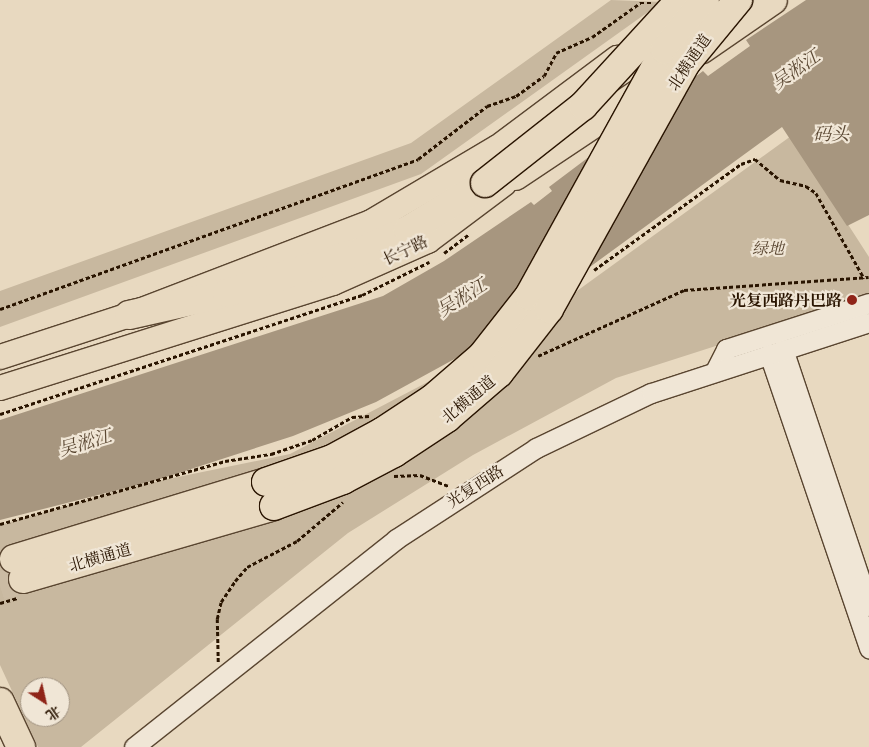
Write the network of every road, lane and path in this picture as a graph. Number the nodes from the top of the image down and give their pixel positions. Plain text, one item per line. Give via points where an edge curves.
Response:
1 (738, 0) edge
2 (752, 0) edge
3 (773, 0) edge
4 (685, 1) edge
5 (707, 30) junction
6 (515, 176) junction
7 (587, 278) dead end
8 (864, 278) dead end
9 (869, 303) edge
10 (0, 309) edge
11 (129, 315) junction
12 (869, 322) edge
13 (832, 324) junction
14 (544, 348) dead end
15 (776, 351) junction
16 (541, 354) dead end
17 (0, 357) edge
18 (714, 371) junction
19 (0, 388) edge
20 (375, 422) dead end
21 (383, 477) dead end
22 (464, 492) junction
23 (270, 494) junction
24 (351, 494) dead end
25 (0, 524) edge
26 (18, 569) tunnel mouth
27 (869, 606) edge
28 (869, 648) edge
29 (220, 678) junction
30 (0, 702) edge
31 (22, 747) edge
32 (134, 747) edge

1 - 23 highway, 北横通道, bridge via 686,63 549,309 499,373 447,418 394,453 343,480
2 - 5 main road, 长宁路
3 - 6 highway, bridge
4 - 5 street
4 - 10 path via 640,3 592,37 556,53 544,76 516,96 487,106 418,159
4 - 11 main road via 498,147 432,188 371,222
4 - 11 highway, bridge via 583,106 520,159 408,230 301,272
4 - 23 highway, 北横通道, bridge via 666,50 528,296 482,356 432,399 382,432
5 - 6 main road, 长宁路
6 - 19 main road, 长宁路 via 428,240 333,283
7 - 8 path via 741,164 755,160 780,180 806,186 816,193
9 - 13 street
11 - 17 main road
12 - 13 street, 光复西路
13 - 15 street, 光复西路
13 - 18 street via 726,349
14 - 16 path
15 - 18 street, 光复西路
15 - 27 street
15 - 28 street
18 - 22 street, 光复西路 via 594,418
20 - 25 path via 369,416 352,417 312,440 271,454 225,460
21 - 22 path via 420,475
22 - 29 street, 光复西路 via 341,581
23 - 26 highway, 北横通道
24 - 29 path via 297,541 247,567 221,602 215,646
29 - 32 street, 光复西路
30 - 31 highway

